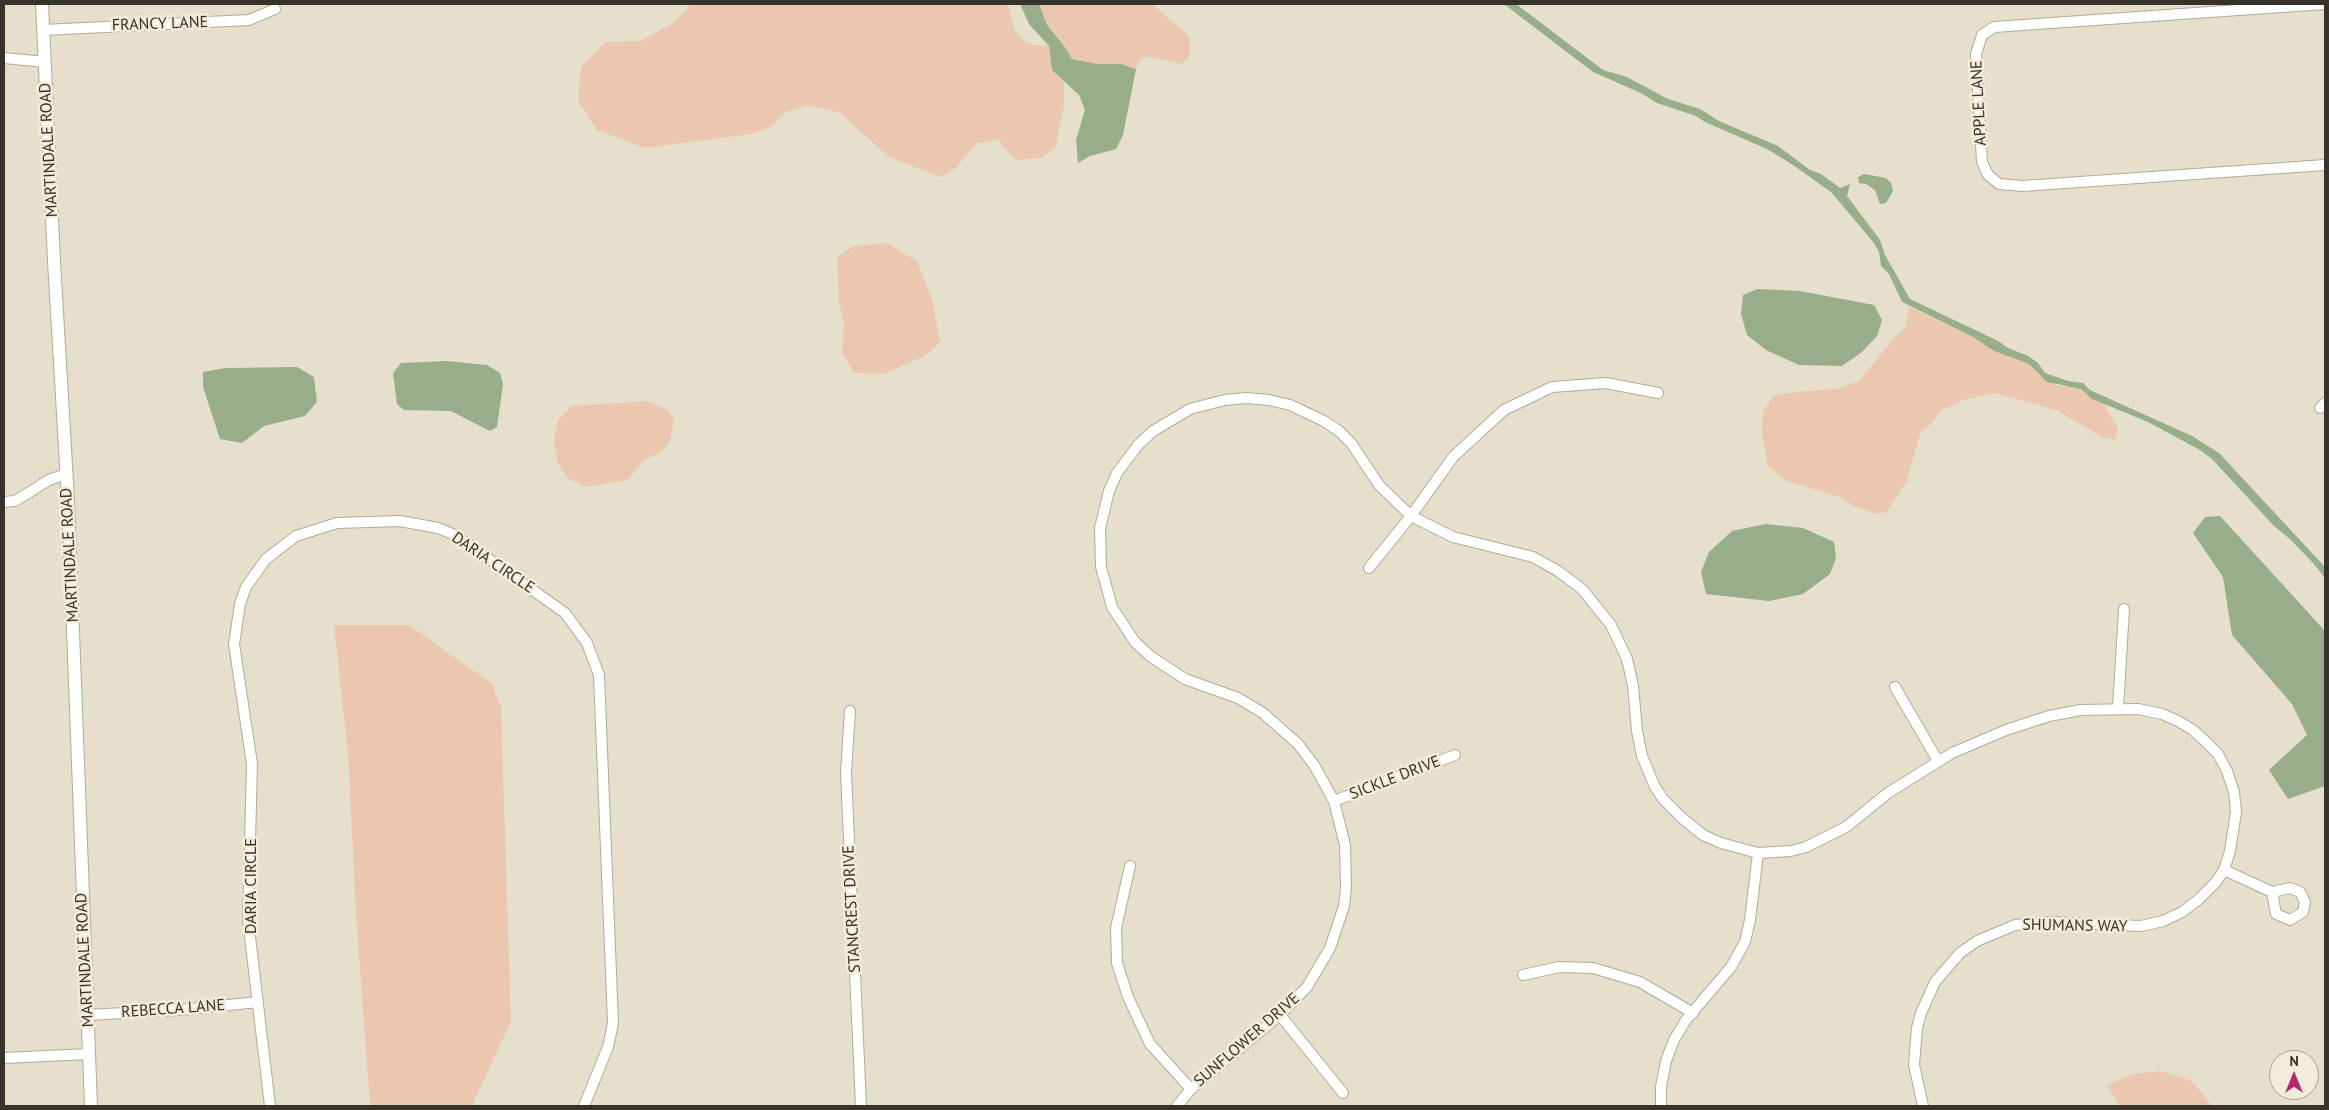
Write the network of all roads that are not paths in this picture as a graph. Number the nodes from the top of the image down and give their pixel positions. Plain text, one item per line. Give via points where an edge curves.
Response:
1 (42, 4) edge
2 (2325, 4) edge
3 (275, 9) dead end
4 (43, 30) junction
5 (4, 58) edge
6 (45, 62) junction
7 (2325, 165) edge
8 (1658, 393) dead end
9 (66, 474) junction
10 (4, 502) edge
11 (1411, 516) junction
12 (1369, 568) dead end
13 (2124, 609) dead end
14 (1895, 687) dead end
15 (2118, 708) junction
16 (850, 711) dead end
17 (1455, 755) dead end
18 (1938, 761) junction
19 (1334, 801) junction
20 (1758, 853) junction
21 (1130, 866) dead end
22 (2224, 870) junction
23 (2272, 892) dead end
24 (1523, 975) dead end
25 (258, 1002) junction
26 (1693, 1013) junction
27 (88, 1015) junction
28 (1280, 1015) junction
29 (88, 1054) junction
30 (4, 1058) edge
31 (1191, 1089) junction
32 (1343, 1093) dead end
33 (91, 1106) edge
34 (270, 1106) edge
35 (584, 1106) edge
36 (862, 1106) edge
37 (1177, 1106) edge
38 (1661, 1106) edge
39 (1923, 1106) edge

1 - 4 street, MARTINDALE ROAD
2 - 7 street, APPLE LANE via 1994,27 1982,35 1976,54 1982,162 1988,175 1998,184 2022,186
3 - 4 street, FRANCY LANE via 249,20
4 - 6 street, MARTINDALE ROAD
5 - 6 street
6 - 9 street, MARTINDALE ROAD
8 - 11 street via 1606,383 1552,387 1504,410 1453,457
9 - 10 street via 15,500
9 - 27 street, MARTINDALE ROAD
11 - 12 street
11 - 19 street, SUNFLOWER DRIVE via 1379,485 1350,443 1331,426 1290,405 1246,398 1205,404 1153,431 1117,473 1104,508 1099,547 1105,586 1112,607 1135,642 1165,668 1185,679 1238,698 1263,713 1298,744
11 - 20 street, SUNFLOWER DRIVE via 1453,537 1533,557 1582,589 1611,625 1627,659 1642,756 1663,800 1703,835
13 - 15 street
14 - 18 street
15 - 18 street, SUNFLOWER DRIVE via 2081,710 2028,722 1977,741
15 - 22 street, SUNFLOWER DRIVE via 2138,709 2170,718 2193,730 2218,754 2234,792 2236,812
16 - 36 street, STANCREST DRIVE via 846,772
17 - 19 street, SICKLE DRIVE
18 - 20 street, SUNFLOWER DRIVE via 1888,793 1833,835 1791,851
19 - 28 street, SUNFLOWER DRIVE via 1347,864 1344,906 1330,948 1318,970 1307,987
20 - 26 street via 1745,942 1731,968
21 - 31 street via 1116,928 1117,963 1128,997 1150,1044
22 - 23 street
22 - 39 street, SHUMANS WAY via 2198,900 2163,921 2141,926 2048,922 2015,925 1977,940 1960,953 1935,982 1920,1013 1914,1065
24 - 26 street via 1559,967 1593,968 1640,982
25 - 27 street, REBECCA LANE
25 - 34 street, DARIA CIRCLE
25 - 35 street, DARIA CIRCLE via 248,910 252,764 234,644 237,617 246,587 266,559 286,542 310,530 337,523 392,521 438,528 455,535 565,613 587,643 599,675 613,1023 608,1047
26 - 38 street via 1682,1027 1666,1060
27 - 29 street, MARTINDALE ROAD
28 - 31 street, SUNFLOWER DRIVE
28 - 32 street
29 - 30 street
29 - 33 street, MARTINDALE ROAD
31 - 37 street, SUNFLOWER DRIVE

